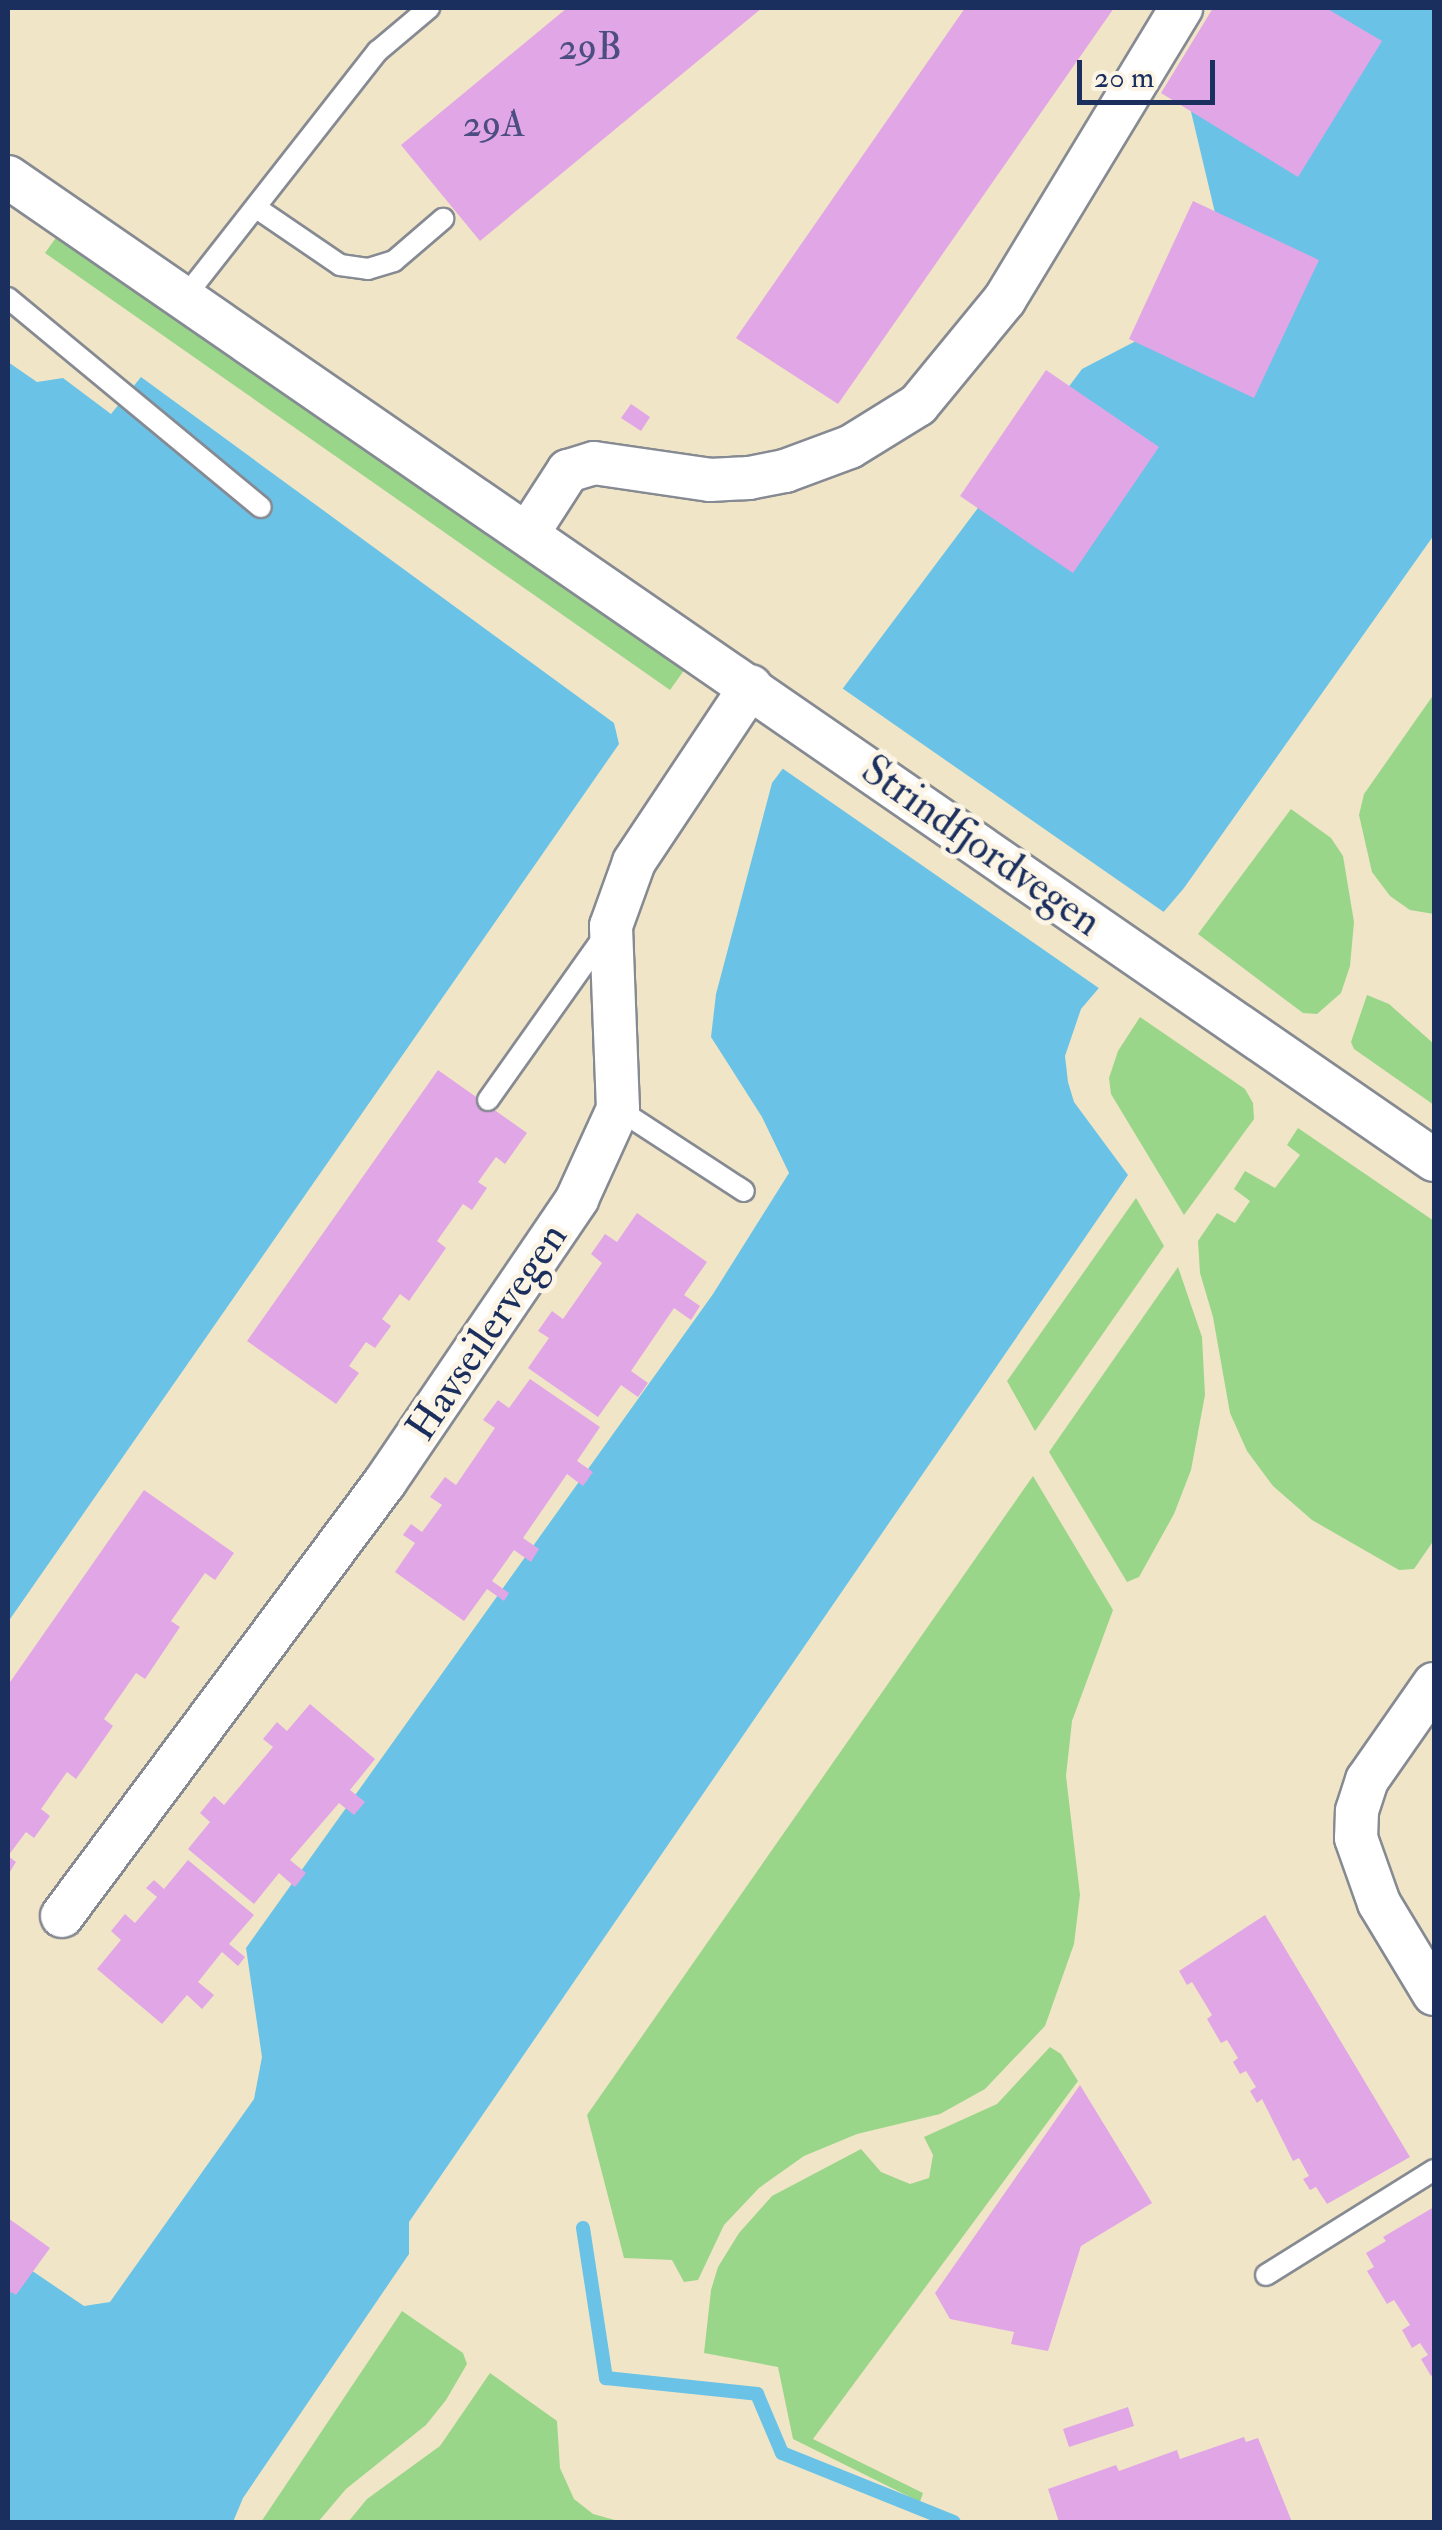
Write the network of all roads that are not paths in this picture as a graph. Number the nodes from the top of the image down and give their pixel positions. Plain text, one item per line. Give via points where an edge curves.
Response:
1 (429, 8) edge
2 (1181, 8) edge
3 (8, 177) edge
4 (258, 209) junction
5 (443, 219) dead end
6 (8, 298) edge
7 (184, 298) junction
8 (261, 507) dead end
9 (528, 532) junction
10 (751, 686) junction
11 (610, 926) junction
12 (488, 1100) dead end
13 (618, 1109) junction
14 (1434, 1160) edge
15 (744, 1191) dead end
16 (1434, 1684) edge
17 (62, 1916) dead end
18 (1434, 1994) edge
19 (1434, 2170) edge
20 (1266, 2275) dead end

1 - 4 lane via 378,51
2 - 9 street via 1005,299 918,405 850,446 749,478 710,480 594,463 568,471
3 - 7 street, Strindfjordvegen
4 - 5 lane via 340,265 368,269 394,261
4 - 7 lane
6 - 8 lane
7 - 9 street, Strindfjordvegen
9 - 10 street, Strindfjordvegen
10 - 11 street, Havseilervegen via 634,862
10 - 14 street, Strindfjordvegen
11 - 12 lane
11 - 13 street, Havseilervegen
13 - 15 lane
13 - 17 street, Havseilervegen via 577,1199 385,1482
16 - 18 street via 1367,1780 1356,1838 1379,1903
19 - 20 lane

